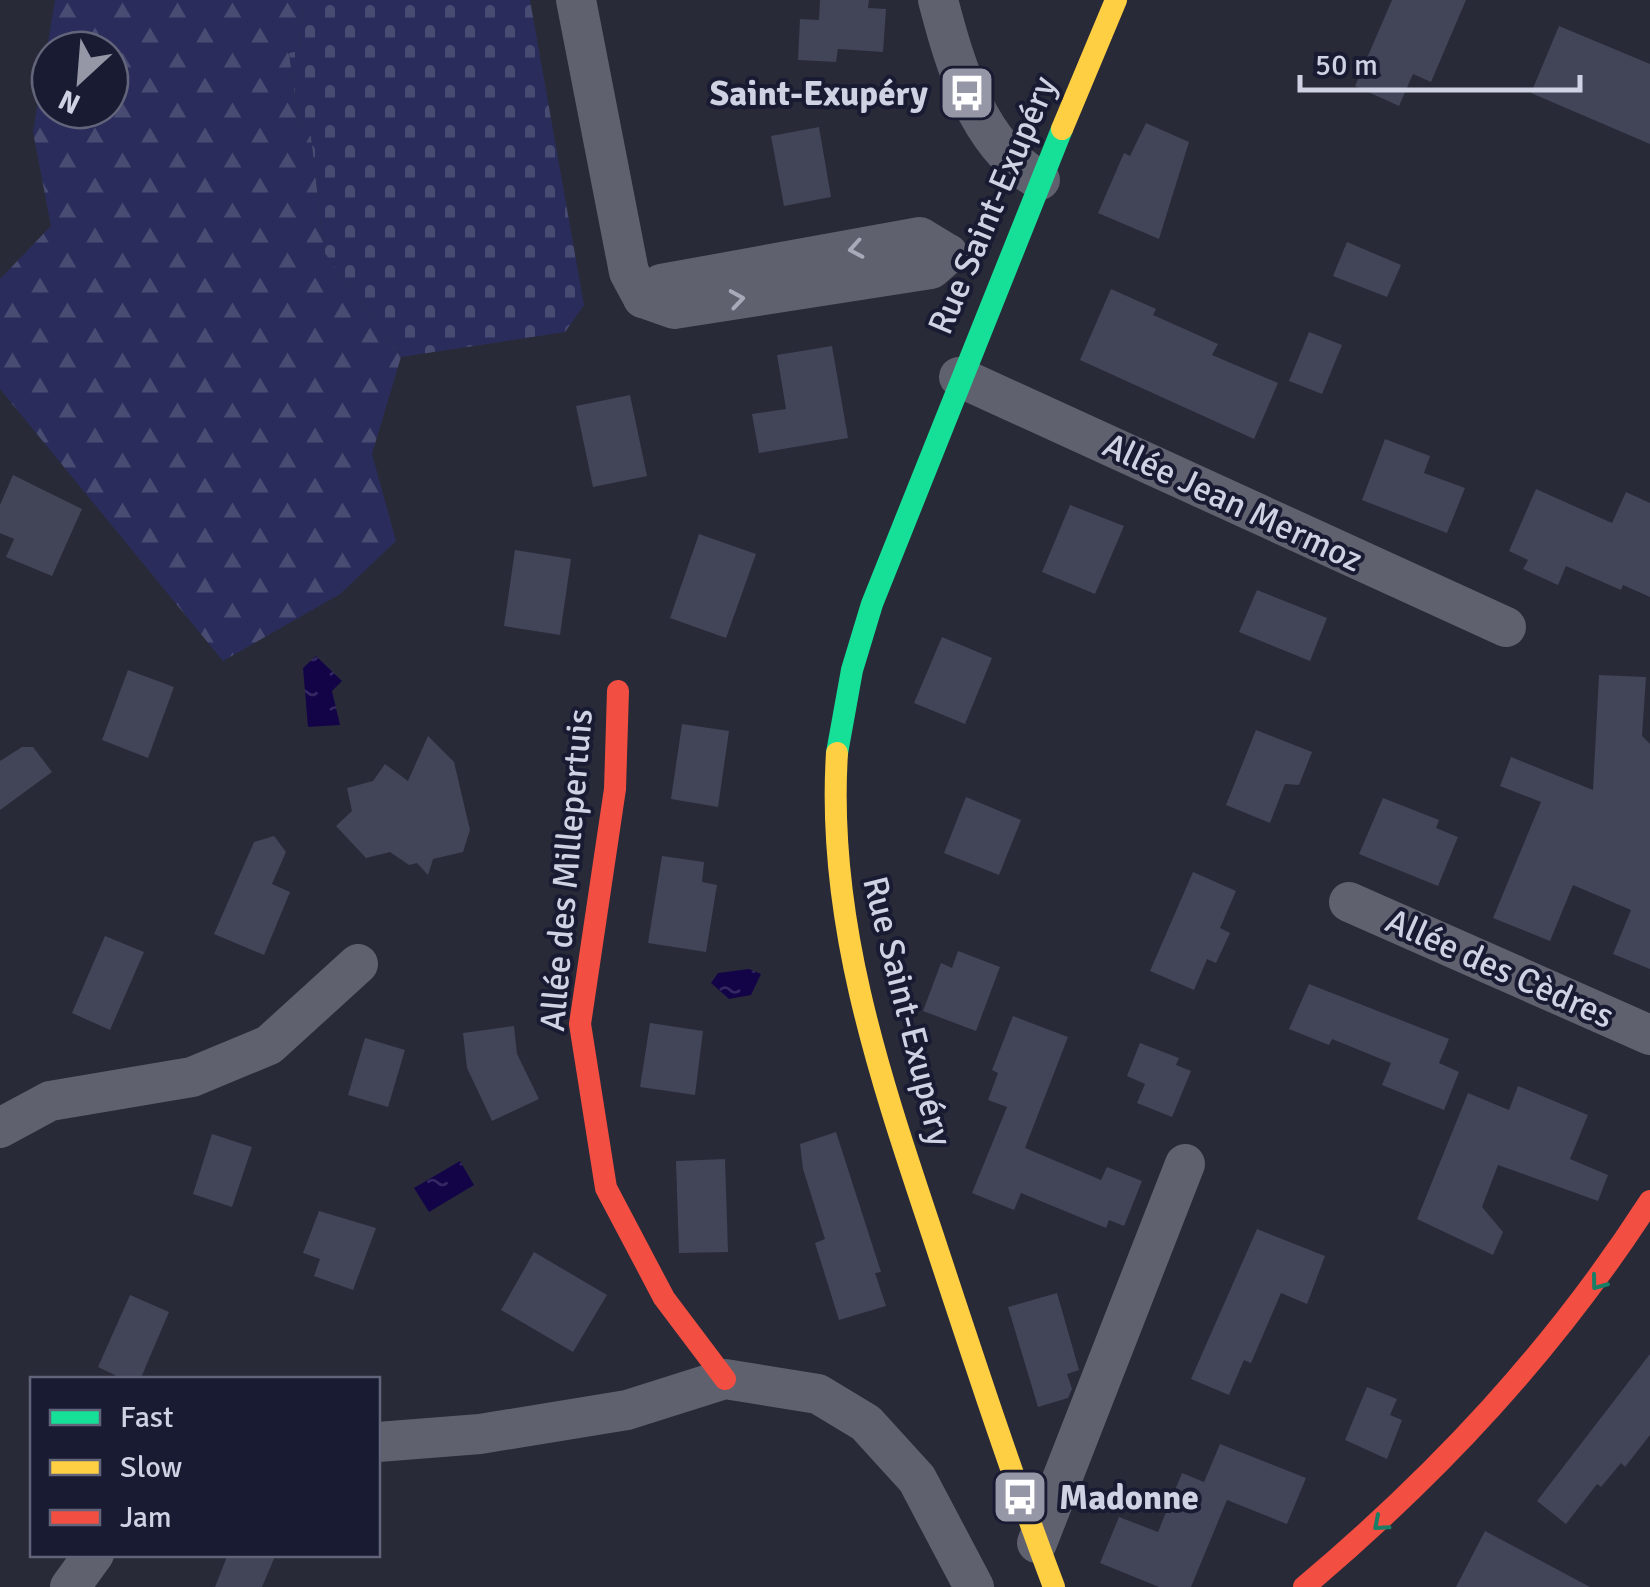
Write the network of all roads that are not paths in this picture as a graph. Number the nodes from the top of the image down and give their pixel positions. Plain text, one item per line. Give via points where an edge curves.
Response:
1 (576, 0) edge
2 (938, 0) edge
3 (1116, 0) edge
4 (1040, 180) junction
5 (1011, 250) junction
6 (959, 377) junction
7 (1506, 627) dead end
8 (618, 691) dead end
9 (1349, 902) dead end
10 (358, 964) dead end
11 (1650, 1035) edge
12 (0, 1128) edge
13 (1185, 1164) dead end
14 (1650, 1201) edge
15 (725, 1380) junction
16 (380, 1442) edge
17 (1037, 1543) junction
18 (92, 1557) edge
19 (70, 1587) edge
20 (974, 1587) edge
21 (1054, 1587) edge
22 (1304, 1587) edge

1 - 5 street via 629,272 642,298 674,310 931,269 948,254
2 - 4 street via 967,93 1015,166
3 - 4 street, Rue Saint-Exupéry
4 - 5 street, Rue Saint-Exupéry
5 - 6 street, Rue Saint-Exupéry
6 - 7 street, Allée Jean Mermoz
6 - 17 street, Rue Saint-Exupéry via 864,626 838,738 833,845 842,918 899,1131
8 - 15 street, Allée des Millepertuis via 616,788 580,1024 606,1188 664,1298
9 - 11 street, Allée des Cèdres
10 - 12 street via 269,1045 192,1076 50,1101
13 - 17 street
14 -> 22 street via 1608,1270 1483,1426
15 - 16 street via 627,1410 480,1434
15 - 20 street via 818,1394 866,1424 916,1479
17 - 21 street, Rue Saint-Exupéry
18 - 19 street

